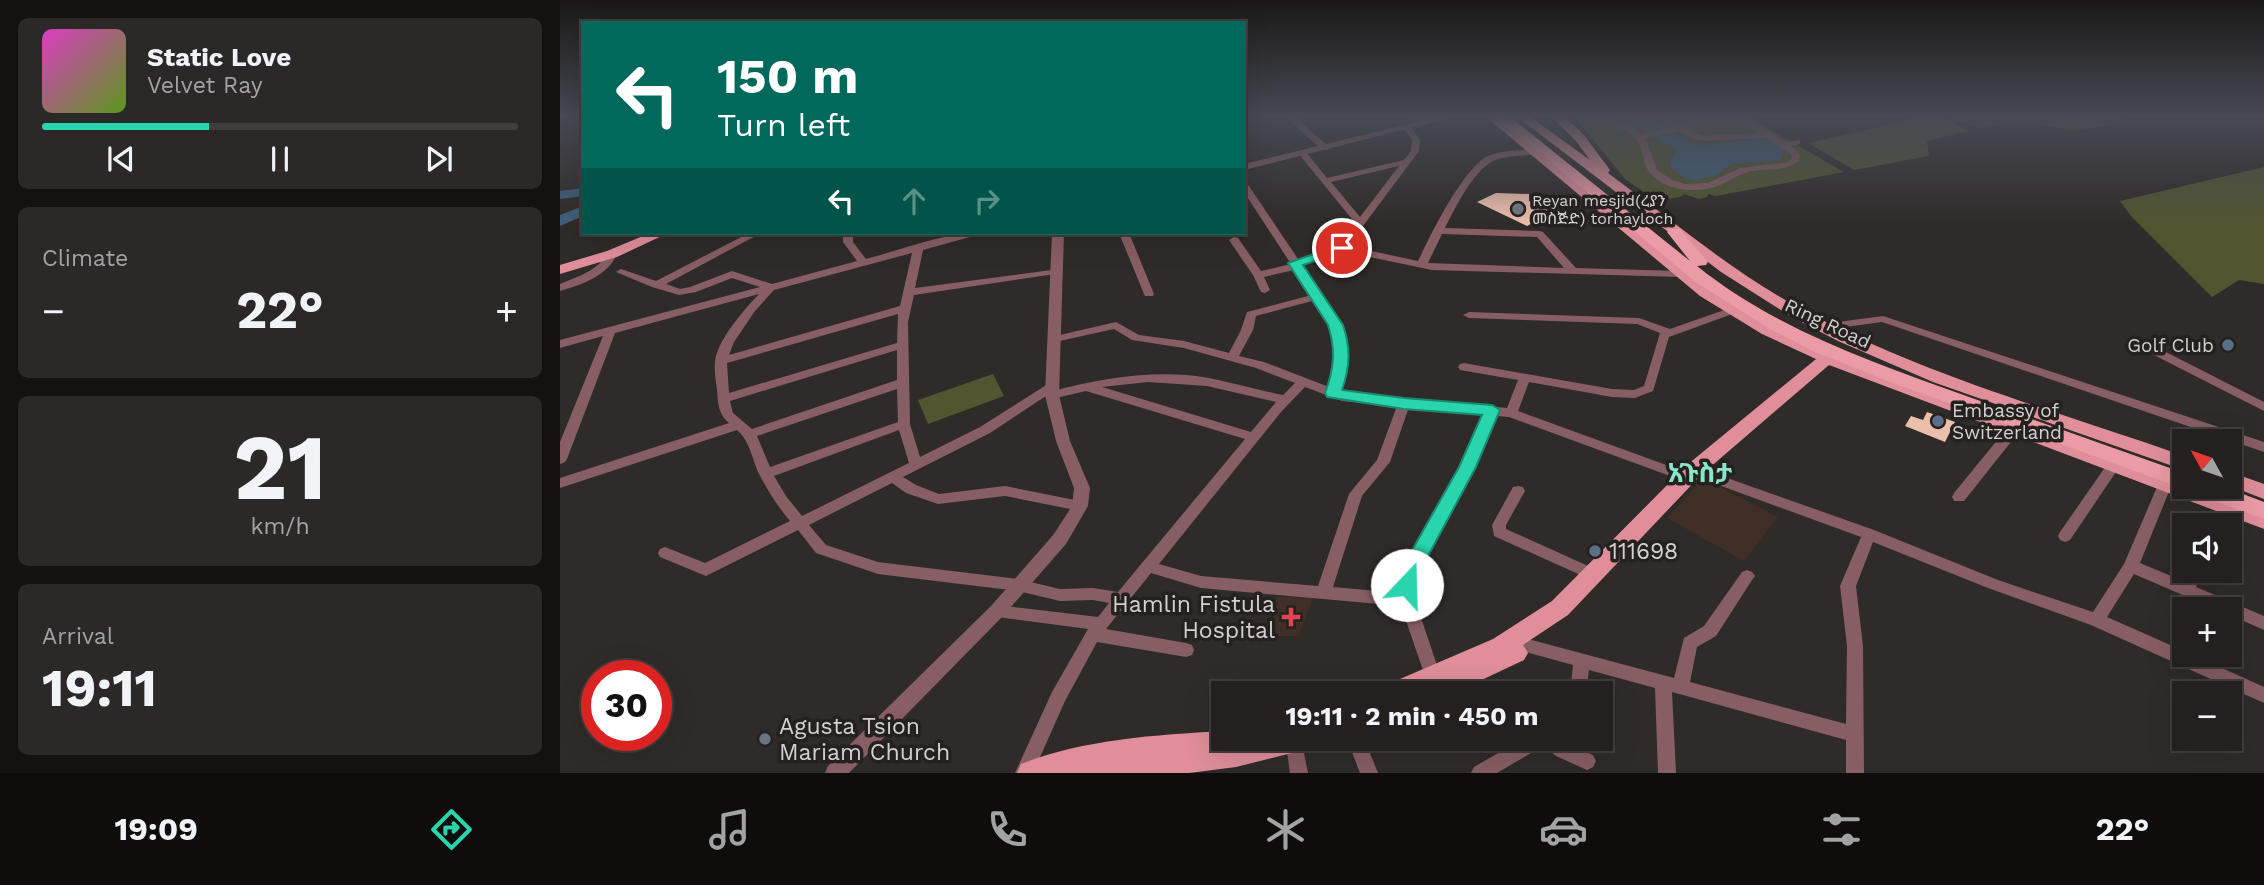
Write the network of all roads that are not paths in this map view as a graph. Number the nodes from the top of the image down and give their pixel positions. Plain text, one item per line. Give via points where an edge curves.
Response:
1 (1306, 152) edge
2 (1414, 152) edge
3 (1534, 152) joint
4 (1551, 152) edge
5 (1553, 152) edge
6 (1571, 152) edge
7 (1590, 152) edge
8 (1647, 152) edge
9 (1794, 152) edge
10 (1302, 153) junction
11 (1563, 161) junction
12 (1406, 162) junction
13 (1246, 164) edge
14 (1325, 181) junction
15 (1611, 182) junction
16 (1246, 188) edge
17 (1361, 224) junction
18 (1439, 231) junction
19 (1631, 232) junction
20 (1675, 232) junction
21 (638, 235) edge
22 (656, 235) edge
23 (752, 235) edge
24 (848, 235) edge
25 (966, 235) edge
26 (1058, 235) edge
27 (1125, 235) edge
28 (1234, 240) dead end
29 (919, 246) junction
30 (1342, 248) junction
31 (1670, 253) junction
32 (612, 254) junction
33 (862, 261) junction
34 (560, 262) edge
35 (1700, 262) junction
36 (1296, 265) junction
37 (1421, 266) junction
38 (560, 270) edge
39 (1572, 270) junction
40 (1055, 271) junction
41 (621, 272) dead end
42 (1680, 274) junction
43 (1258, 275) junction
44 (656, 285) junction
45 (771, 287) junction
46 (560, 288) edge
47 (1265, 290) dead end
48 (909, 292) junction
49 (1149, 295) dead end
50 (1308, 299) dead end
51 (903, 309) junction
52 (1731, 311) junction
53 (1469, 315) dead end
54 (1823, 327) junction
55 (610, 332) junction
56 (1668, 332) junction
57 (1055, 338) junction
58 (560, 344) edge
59 (902, 345) junction
60 (2156, 351) dead end
61 (1232, 358) junction
62 (1829, 359) junction
63 (721, 361) junction
64 (1464, 367) dead end
65 (1525, 377) junction
66 (1304, 381) junction
67 (902, 383) junction
68 (1086, 387) junction
69 (1052, 390) junction
70 (1333, 393) junction
71 (723, 399) junction
72 (1286, 400) junction
73 (1404, 404) junction
74 (2264, 407) edge
75 (1492, 410) junction
76 (1511, 413) junction
77 (904, 424) junction
78 (738, 425) junction
79 (2013, 429) junction
80 (750, 434) junction
81 (1254, 437) junction
82 (2264, 447) edge
83 (560, 459) edge
84 (2172, 459) edge
85 (916, 465) junction
86 (2113, 466) junction
87 (2172, 468) edge
88 (766, 474) junction
89 (1693, 475) junction
90 (893, 477) junction
91 (2172, 482) edge
92 (2172, 482) edge
93 (560, 483) edge
94 (2242, 484) edge
95 (2172, 487) edge
96 (1518, 491) dead end
97 (2264, 492) edge
98 (2242, 493) edge
99 (1959, 497) dead end
100 (2211, 499) edge
101 (2232, 499) edge
102 (2264, 501) edge
103 (1080, 506) junction
104 (2264, 511) edge
105 (2264, 522) edge
106 (799, 525) junction
107 (1869, 534) junction
108 (2065, 536) dead end
109 (666, 553) dead end
110 (2131, 566) junction
111 (1150, 567) junction
112 (1592, 574) junction
113 (1747, 576) dead end
114 (2190, 583) edge
115 (1018, 585) junction
116 (2187, 590) junction
117 (1323, 593) junction
118 (1121, 599) junction
119 (1407, 600) junction
120 (997, 611) junction
121 (2097, 620) junction
122 (2264, 622) edge
123 (1097, 629) junction
124 (1528, 646) junction
125 (1186, 650) dead end
126 (1582, 663) junction
127 (1429, 681) edge
128 (1438, 681) edge
129 (1446, 681) edge
130 (1580, 681) edge
131 (1662, 682) junction
132 (1681, 687) junction
133 (2264, 695) edge
134 (1855, 734) junction
135 (1211, 744) edge
136 (1253, 751) edge
137 (1298, 751) edge
138 (1361, 751) edge
139 (1520, 751) edge
140 (1564, 751) edge
141 (1587, 761) dead end
142 (835, 773) edge
143 (1024, 773) edge
144 (1030, 773) edge
145 (1091, 773) edge
146 (1299, 773) edge
147 (1369, 773) edge
148 (1480, 773) edge
149 (1667, 773) edge
150 (1856, 773) edge

1 - 10 street
2 - 12 street
3 - 18 street via 1484,161
3 - 19 main road
4 - 11 highway, Ring Road
5 - 11 highway, Ring Road
6 - 15 main road
7 - 15 main road
8 - 9 street via 1656,174 1669,182 1704,187 1746,169 1790,164 1795,160
10 - 13 street
10 - 14 street
11 - 31 highway, Ring Road
11 - 35 highway
12 - 14 street
12 - 17 street
14 - 17 street
15 - 20 main road
16 - 36 street
17 - 30 street
18 - 37 street
18 - 39 street via 1540,234
19 - 31 highway
19 - 42 main road
20 - 35 highway
20 - 54 main road via 1759,291
21 - 34 main road
22 - 32 main road
23 - 44 street
24 - 33 street
25 - 29 street
26 - 40 street
27 - 49 street
28 - 43 street
29 - 33 street
29 - 48 street
30 - 36 street
30 - 37 street
31 - 91 highway, Ring Road via 1727,295 1819,346
32 - 38 main road
32 - 46 street via 603,267
33 - 45 street
35 - 87 highway, Ring Road via 1765,306 1871,358
36 - 43 street
36 - 70 street via 1339,335 1342,368
37 - 39 street
39 - 42 street
40 - 48 street
40 - 57 street
41 - 44 street
42 - 52 main road
43 - 47 street
44 - 45 street via 685,292 732,274
45 - 55 street
45 - 63 street via 740,324
48 - 51 street
50 - 61 street via 1251,314
51 - 59 street
51 - 63 street
52 - 56 street
52 - 62 main road
53 - 56 street via 1639,321
54 - 82 street via 1883,319
54 - 84 main road via 1908,365
55 - 58 street
55 - 83 street
56 - 65 street via 1661,339 1646,391 1612,393
57 - 61 street via 1116,325 1136,338
57 - 69 street
59 - 67 street
59 - 71 street
60 - 74 street
61 - 66 street
62 - 79 main road
62 - 89 main road
63 - 71 street
64 - 65 street
65 - 76 street
66 - 70 street
66 - 72 street
67 - 77 street
67 - 80 street
68 - 69 street
68 - 72 street via 1160,378 1205,382
68 - 81 street
69 - 85 street
69 - 103 street via 1063,441 1082,488
70 - 73 street
71 - 78 street via 727,415
72 - 81 street
73 - 75 street
73 - 117 street via 1383,462 1356,494
75 - 76 street
75 - 119 street via 1475,453 1411,568
76 - 89 street
77 - 85 street
77 - 88 street
78 - 80 street
78 - 93 street
79 - 86 main road
79 - 99 street
80 - 88 street
81 - 111 street
85 - 90 street
86 - 92 main road
86 - 108 street
88 - 106 street
89 - 107 street
89 - 112 main road
89 - 124 main road via 1569,615
90 - 103 street via 938,499 1005,491
90 - 106 street
94 - 97 main road
95 - 110 street
96 - 112 street via 1499,532
98 - 102 highway
100 - 105 main road
101 - 104 highway
103 - 115 street via 1060,539
106 - 109 street via 706,570
106 - 115 street via 830,554 878,568
107 - 121 street
107 - 134 street via 1848,586 1855,646
110 - 116 street
110 - 121 street
111 - 117 street via 1201,582
111 - 118 street
112 - 128 main road via 1560,608 1526,634
113 - 132 street via 1710,631 1690,643
114 - 116 street
115 - 118 street via 1060,595
115 - 120 street
116 - 122 street
117 - 119 street
118 - 123 street
119 - 127 street
120 - 123 street
120 - 142 street
121 - 133 street
123 - 125 street
123 - 143 street via 1058,697
124 - 126 street
124 - 129 main road via 1474,674
126 - 130 street
126 - 131 street
131 - 132 street
131 - 149 street
132 - 134 street
134 - 150 street
135 - 144 main road via 1099,755
136 - 145 main road
137 - 146 street
138 - 147 street
139 - 148 street
140 - 141 street

